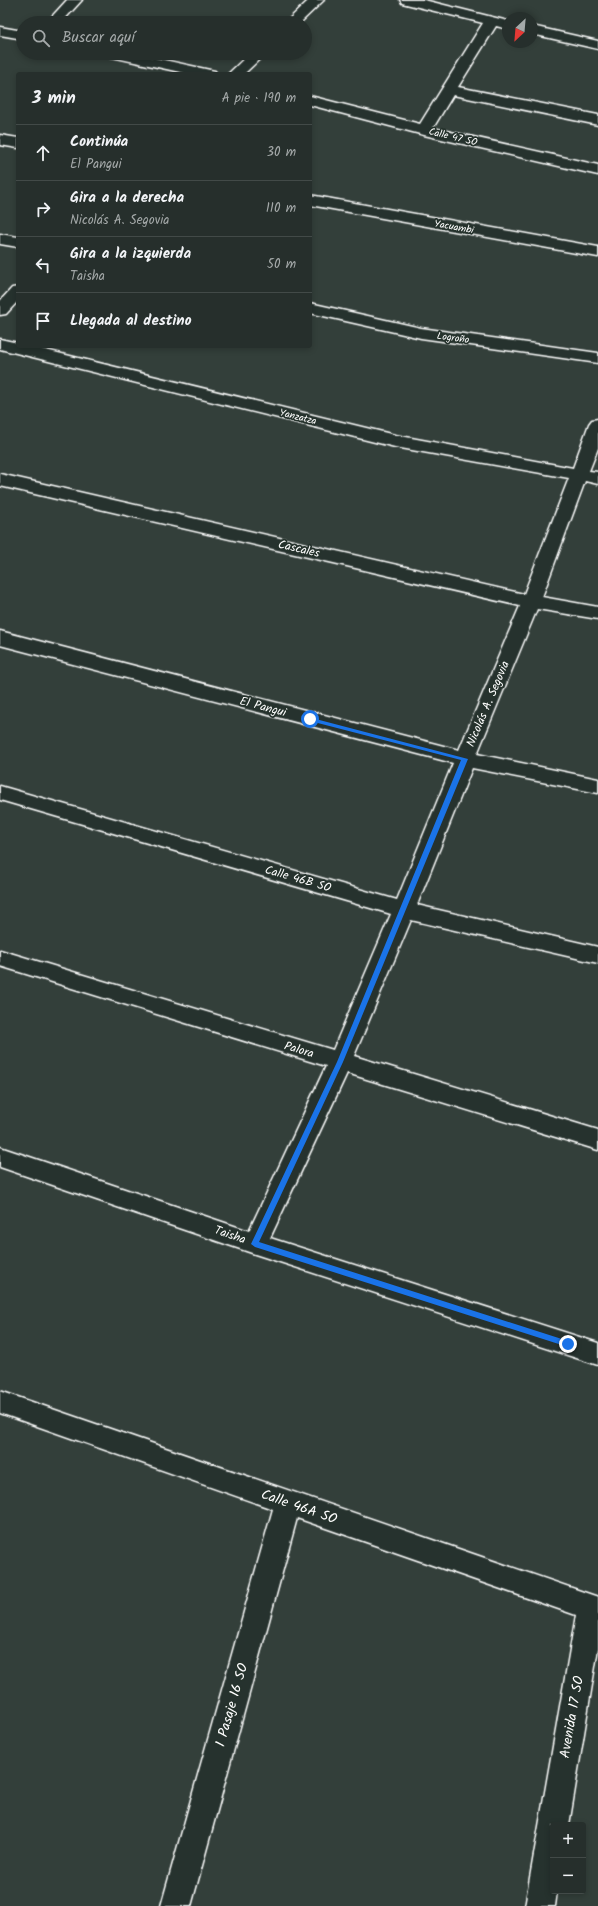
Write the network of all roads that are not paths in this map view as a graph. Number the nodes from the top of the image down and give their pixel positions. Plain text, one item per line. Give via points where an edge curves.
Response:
1 (75, 0) edge
2 (317, 0) edge
3 (407, 0) edge
4 (60, 16) edge
5 (300, 16) edge
6 (492, 21) junction
7 (502, 24) edge
8 (538, 31) edge
9 (2, 33) edge
10 (16, 34) edge
11 (598, 44) edge
12 (145, 60) edge
13 (251, 60) edge
14 (201, 72) edge
15 (237, 72) edge
16 (450, 90) junction
17 (312, 101) edge
18 (598, 120) edge
19 (424, 130) junction
20 (0, 140) edge
21 (16, 143) edge
22 (598, 170) edge
23 (312, 200) edge
24 (0, 239) edge
25 (16, 242) edge
26 (598, 252) edge
27 (16, 294) edge
28 (312, 308) edge
29 (0, 310) edge
30 (0, 344) edge
31 (16, 348) edge
32 (16, 348) edge
33 (598, 358) edge
34 (598, 424) edge
35 (589, 476) edge
36 (0, 480) edge
37 (531, 602) junction
38 (598, 613) edge
39 (0, 638) edge
40 (464, 759) junction
41 (598, 786) edge
42 (0, 793) edge
43 (404, 910) junction
44 (598, 955) edge
45 (0, 958) edge
46 (340, 1062) junction
47 (598, 1140) edge
48 (0, 1157) edge
49 (255, 1244) junction
50 (598, 1354) edge
51 (2, 1409) edge
52 (288, 1504) junction
53 (594, 1609) edge
54 (555, 1822) edge
55 (550, 1847) edge
56 (176, 1906) edge
57 (540, 1906) edge

1 - 4 street
2 - 5 street
3 - 6 street
6 - 7 street
6 - 16 street
8 - 11 street
9 - 10 street
12 - 14 street
13 - 15 street
16 - 18 street
16 - 19 street
17 - 19 street, Calle 47 SO
19 - 22 street, Calle 47 SO
20 - 21 street
23 - 26 street, Yacuambi
24 - 25 street
27 - 29 street
28 - 33 street, Logroño via 421,333
30 - 31 street, Yanzatza
32 - 35 street, Yanzatza via 395,441
34 - 35 street, Nicolás A. Segovia
35 - 37 street, Nicolás A. Segovia
36 - 37 street, Cascales
37 - 38 street, Cascales
37 - 40 street, Nicolás A. Segovia
39 - 40 street, El Pangui
40 - 41 street, El Pangui
40 - 43 street, Nicolás A. Segovia
42 - 43 street, Calle 46B SO
43 - 44 street, Calle 46B SO
43 - 46 street, Nicolás A. Segovia
45 - 46 street, Palora
46 - 47 street, Palora
46 - 49 street, Nicolás A. Segovia
48 - 49 street, Taisha
49 - 50 street, Taisha
51 - 52 street, Calle 46A SO
52 - 53 street, Calle 46A SO
52 - 56 street, 1 Pasaje 16 SO
53 - 54 street, Avenida 17 SO
55 - 57 street

